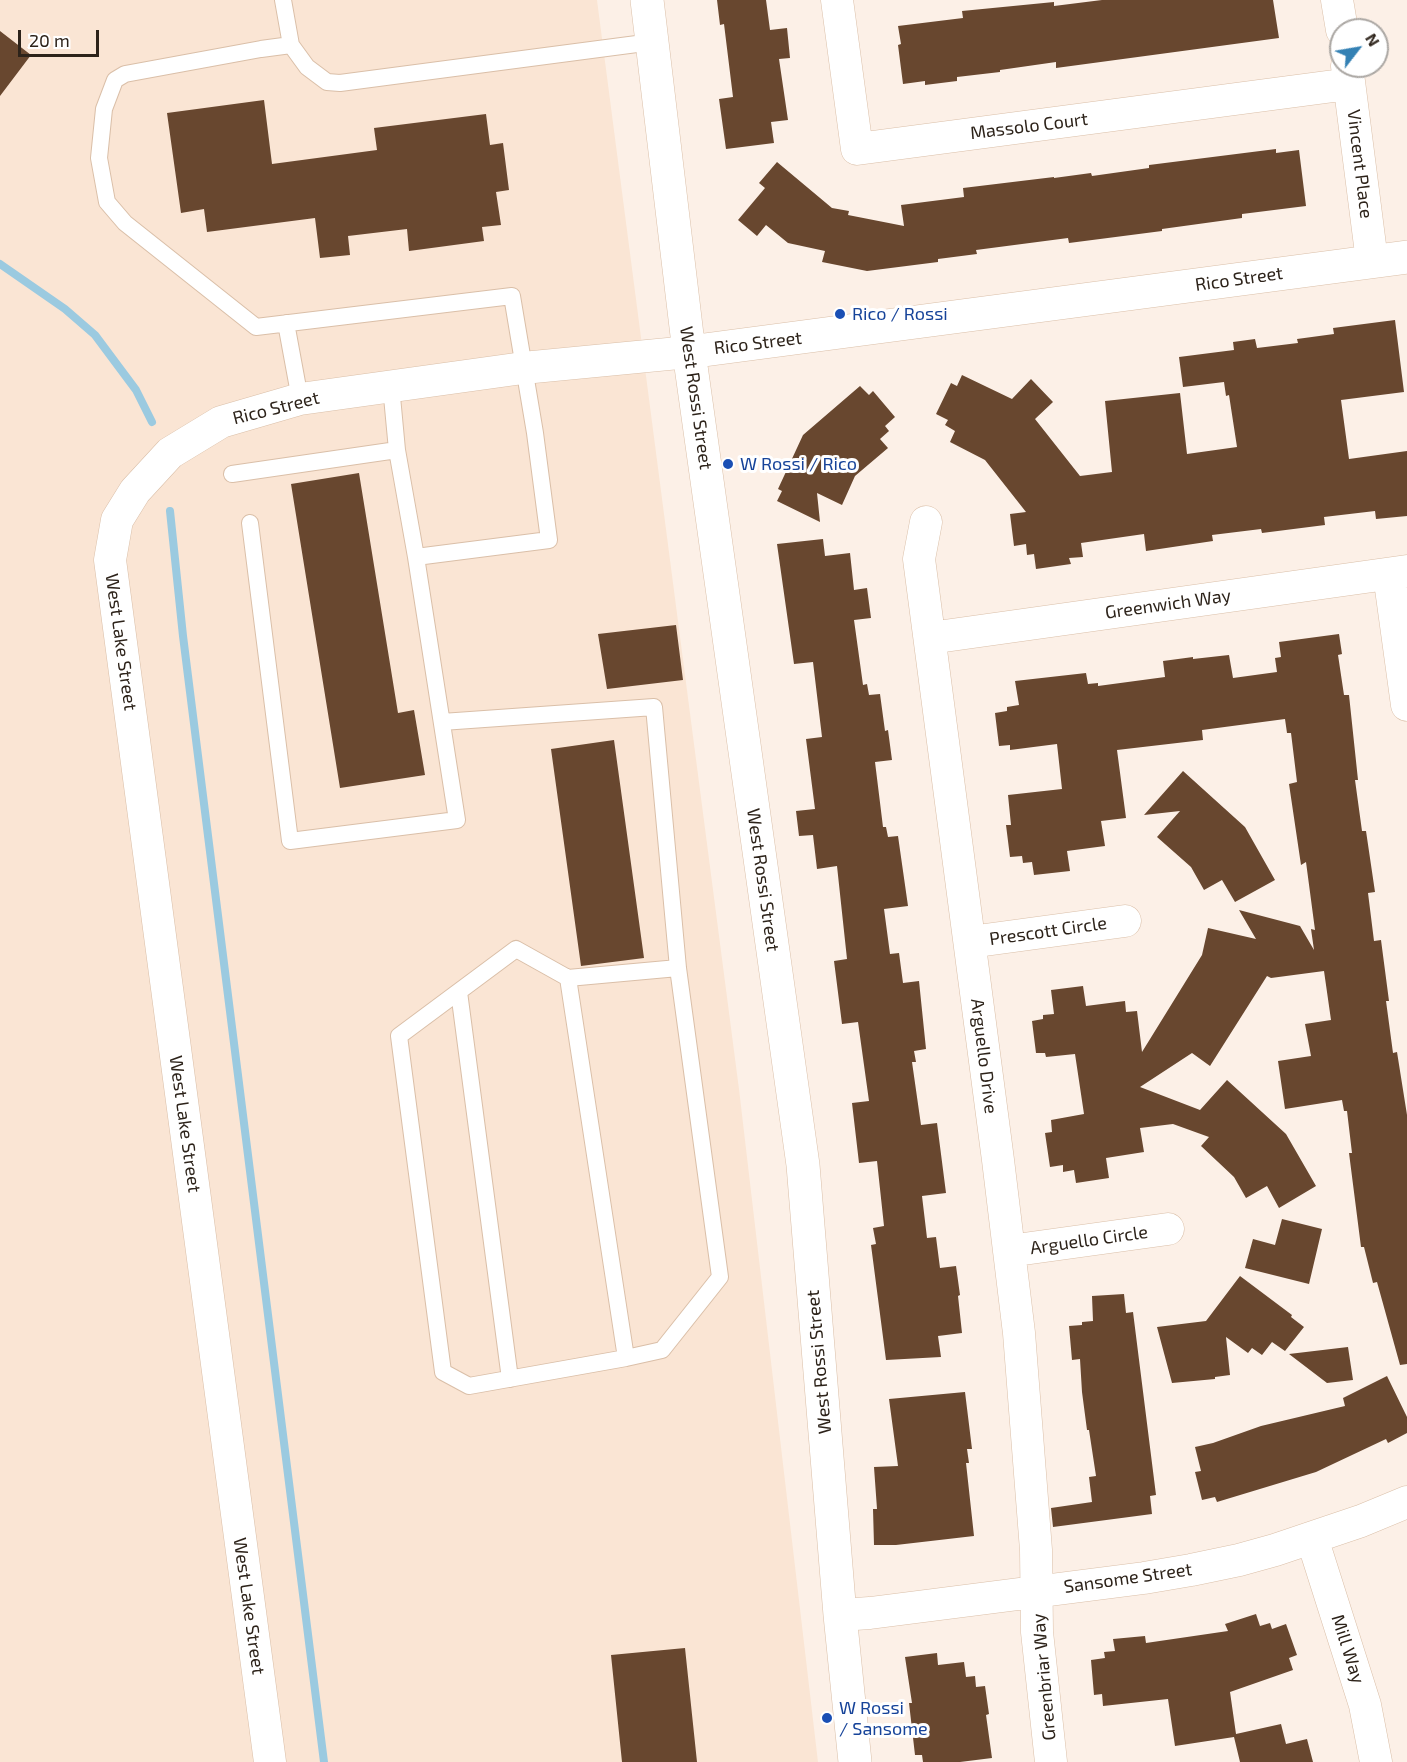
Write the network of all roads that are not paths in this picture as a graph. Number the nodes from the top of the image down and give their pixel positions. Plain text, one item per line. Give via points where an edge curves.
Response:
1 (283, 0) edge
2 (646, 0) edge
3 (837, 0) edge
4 (1337, 0) edge
5 (1339, 18) edge
6 (652, 42) junction
7 (291, 45) junction
8 (1329, 78) edge
9 (1348, 78) edge
10 (1407, 257) edge
11 (1372, 261) junction
12 (286, 323) junction
13 (689, 352) junction
14 (523, 368) junction
15 (391, 386) junction
16 (300, 399) junction
17 (397, 450) junction
18 (232, 474) dead end
19 (135, 491) joint
20 (926, 522) dead end
21 (250, 524) dead end
22 (416, 556) junction
23 (1398, 572) edge
24 (930, 638) junction
25 (1407, 705) edge
26 (442, 722) junction
27 (1125, 921) dead end
28 (970, 942) junction
29 (678, 968) junction
30 (568, 978) junction
31 (459, 992) junction
32 (1168, 1229) dead end
33 (1009, 1251) junction
34 (626, 1358) junction
35 (510, 1379) junction
36 (1407, 1502) edge
37 (1312, 1538) junction
38 (1038, 1591) junction
39 (840, 1615) junction
40 (270, 1762) edge
41 (855, 1762) edge
42 (1051, 1762) edge
43 (1376, 1762) edge

1 - 7 lane
2 - 6 main road, West Rossi Street
3 - 8 street, Massolo Court via 857,148
4 - 5 street
6 - 7 lane via 340,83 327,82 307,67
6 - 13 main road, West Rossi Street
7 - 12 lane via 125,74 115,80 104,109 99,158 107,202 125,223 256,327
9 - 11 street, Vincent Place
10 - 11 main road, Rico Street
11 - 13 main road, Rico Street
12 - 14 lane via 512,296
12 - 16 lane
13 - 14 street, Rico Street
13 - 39 main road, West Rossi Street via 803,1165
14 - 15 street, Rico Street
14 - 22 lane via 549,540
15 - 16 street, Rico Street
15 - 17 lane
16 - 19 street, Rico Street via 221,422 170,453
17 - 18 lane
17 - 22 lane
19 - 40 street, West Lake Street via 117,520 110,560
20 - 24 street, Arguello Drive via 919,559
21 - 26 lane via 290,841 457,820
22 - 26 lane
23 - 24 street, Greenwich Way
23 - 25 street
24 - 28 street, Arguello Drive
26 - 29 lane via 654,707
27 - 28 street, Prescott Circle
28 - 33 street, Arguello Drive
29 - 30 lane
29 - 34 lane via 720,1277 662,1350
30 - 31 lane via 516,949
30 - 34 lane
31 - 35 lane
31 - 35 lane via 399,1036 443,1372 469,1386
32 - 33 street, Arguello Circle
33 - 38 street, Arguello Drive via 1025,1403
34 - 35 lane
36 - 37 street, Sansome Street
37 - 38 street, Sansome Street via 1191,1570
37 - 43 street, Mill Way via 1365,1705
38 - 39 street, Sansome Street
38 - 42 street, Greenbriar Way via 1037,1632
39 - 41 main road, West Rossi Street

